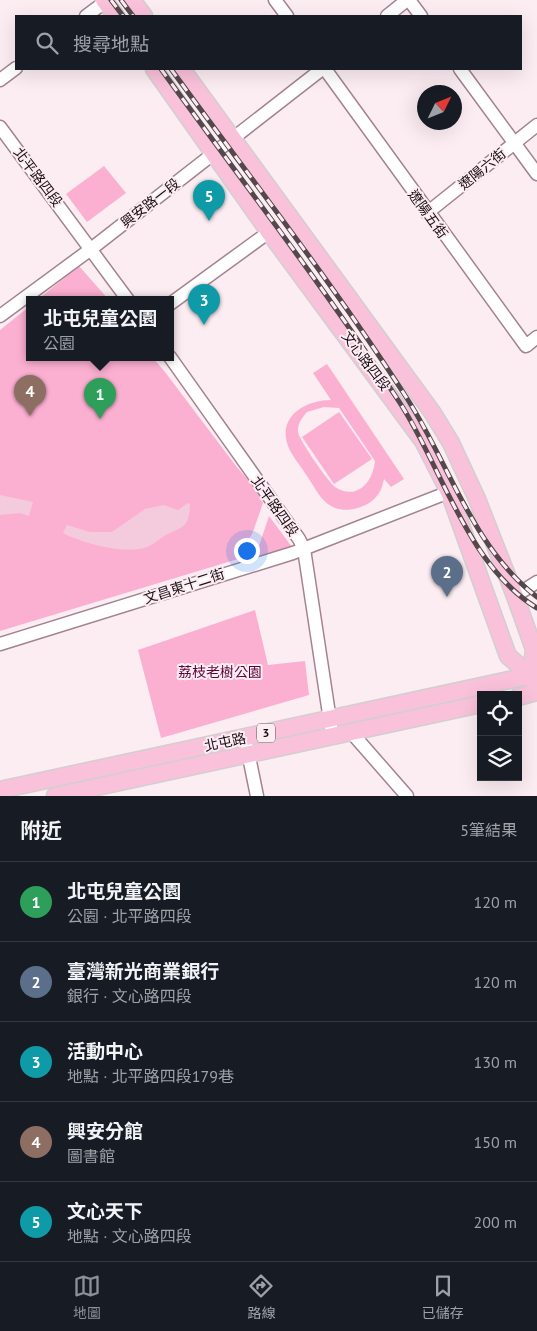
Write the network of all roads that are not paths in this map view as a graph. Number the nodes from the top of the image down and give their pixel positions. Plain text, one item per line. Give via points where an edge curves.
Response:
1 (132, 0) edge
2 (275, 0) edge
3 (408, 0) edge
4 (104, 1) edge
5 (87, 15) edge
6 (115, 15) edge
7 (143, 15) edge
8 (286, 15) edge
9 (388, 15) edge
10 (420, 15) edge
11 (15, 69) edge
12 (155, 70) edge
13 (183, 70) edge
14 (323, 70) edge
15 (325, 70) edge
16 (461, 70) edge
17 (0, 80) edge
18 (537, 125) edge
19 (0, 127) edge
20 (233, 139) junction
21 (515, 142) junction
22 (214, 153) junction
23 (537, 174) edge
24 (427, 213) junction
25 (269, 232) junction
26 (91, 249) junction
27 (27, 296) edge
28 (125, 296) edge
29 (26, 297) edge
30 (174, 301) edge
31 (0, 316) edge
32 (537, 337) edge
33 (173, 361) edge
34 (449, 492) junction
35 (304, 549) junction
36 (537, 582) edge
37 (516, 596) junction
38 (0, 644) edge
39 (536, 683) edge
40 (522, 693) edge
41 (477, 705) edge
42 (330, 719) junction
43 (351, 732) junction
44 (245, 737) junction
45 (332, 737) junction
46 (249, 754) junction
47 (0, 790) edge
48 (55, 796) edge
49 (257, 796) edge
50 (407, 796) edge

1 - 7 main road
2 - 8 street
3 - 9 street
3 - 10 street
4 - 5 street
4 - 6 main road
11 - 17 street
12 - 22 main road, 文心路四段
13 - 20 main road, 文心路四段
14 - 20 street, 興安路一段
15 - 24 street, 遼陽五街
16 - 21 street
18 - 21 street, 遼陽六街
19 - 26 street, 北平路四段
20 - 22 street, 興安路一段
20 - 37 main road, 文心路四段 via 432,412 478,499
21 - 23 street
21 - 24 street, 遼陽六街
22 - 25 main road, 文心路四段
22 - 26 street, 興安路一段
24 - 32 street, 遼陽五街 via 526,346
25 - 30 street
25 - 34 main road, 文心路四段 via 414,427
26 - 27 street, 興安路一段
26 - 28 street, 北平路四段
29 - 31 street, 興安路一段
33 - 35 street, 北平路四段
34 - 35 street, 文昌東十二街
34 - 39 main road, 文心路四段 via 508,656
35 - 38 street, 文昌東十二街
35 - 42 street, 北平路四段
36 - 37 street
37 - 39 main road, 文心路四段 via 534,649
39 - 40 main road
39 - 42 main road, 北屯路 / 3
41 - 43 main road, 北屯路 / 3
42 - 44 main road, 北屯路 / 3
42 - 45 street, 北平路四段
43 - 45 main road, 北屯路 / 3
43 - 50 street
44 - 46 street
44 - 47 main road, 北屯路 / 3
45 - 46 main road, 北屯路 / 3
46 - 48 main road, 北屯路 / 3
46 - 49 street

